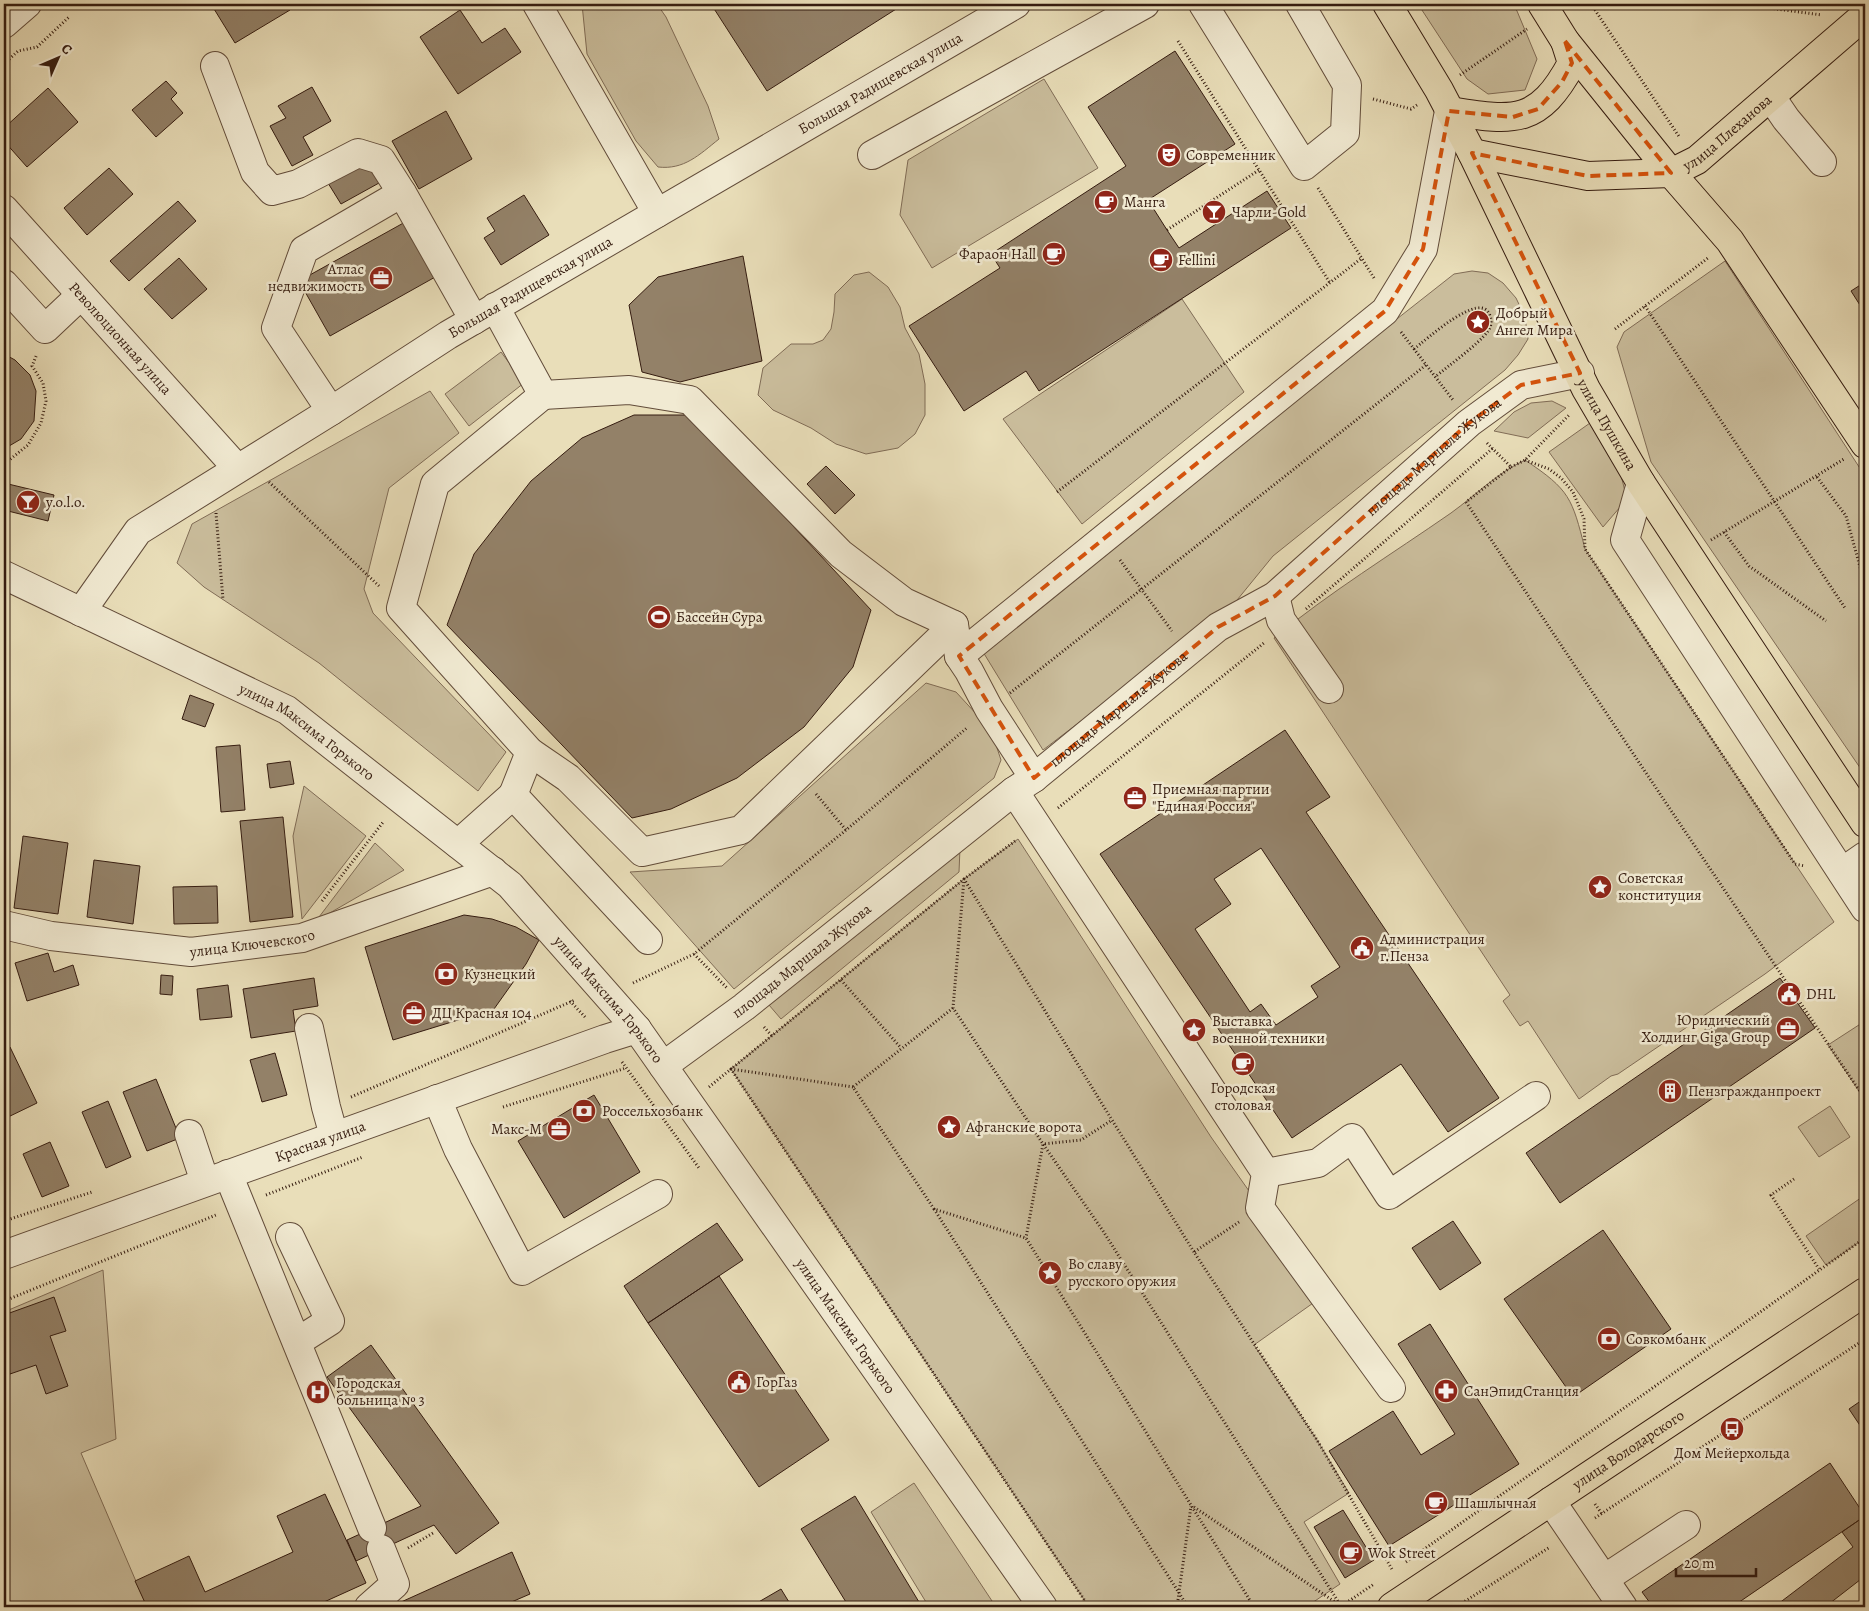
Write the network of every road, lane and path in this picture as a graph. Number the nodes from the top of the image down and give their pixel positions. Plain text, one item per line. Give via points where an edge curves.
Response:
1 (26, 4) edge
2 (537, 4) edge
3 (1050, 4) edge
4 (1145, 4) edge
5 (1204, 4) edge
6 (1300, 4) edge
7 (1387, 4) edge
8 (1591, 4) edge
9 (1739, 4) edge
10 (1025, 8) edge
11 (1537, 15) edge
12 (1826, 16) dead end
13 (1865, 16) edge
14 (69, 17) dead end
15 (4, 24) edge
16 (1178, 41) dead end
17 (1565, 41) junction
18 (4, 64) edge
19 (215, 66) dead end
20 (1452, 81) dead end
21 (1346, 93) junction
22 (1770, 97) junction
23 (1412, 109) dead end
24 (1449, 111) junction
25 (1682, 140) dead end
26 (1472, 153) junction
27 (872, 155) dead end
28 (1822, 162) dead end
29 (1304, 166) junction
30 (1259, 170) junction
31 (1671, 173) junction
32 (402, 194) junction
33 (4, 209) edge
34 (657, 213) junction
35 (1167, 230) dead end
36 (1716, 252) dead end
37 (1362, 258) junction
38 (1375, 280) dead end
39 (1330, 283) junction
40 (4, 284) edge
41 (82, 295) junction
42 (1645, 306) junction
43 (484, 314) junction
44 (1397, 325) dead end
45 (45, 329) junction
46 (1615, 329) dead end
47 (1414, 349) junction
48 (1426, 365) junction
49 (1580, 372) junction
50 (1435, 377) junction
51 (544, 395) junction
52 (1457, 404) dead end
53 (1575, 409) dead end
54 (331, 411) junction
55 (1482, 437) dead end
56 (1493, 448) junction
57 (1858, 449) edge
58 (1525, 460) junction
59 (4, 462) edge
60 (243, 464) junction
61 (1512, 467) junction
62 (1816, 477) junction
63 (213, 483) junction
64 (1641, 483) junction
65 (1057, 492) dead end
66 (1774, 502) junction
67 (1724, 532) junction
68 (1105, 539) junction
69 (1706, 543) dead end
70 (4, 575) edge
71 (1865, 585) edge
72 (1141, 590) junction
73 (1275, 596) junction
74 (223, 600) dead end
75 (401, 608) junction
76 (1845, 608) dead end
77 (81, 612) junction
78 (1826, 620) dead end
79 (954, 625) junction
80 (1286, 627) junction
81 (1188, 652) junction
82 (960, 656) junction
83 (1329, 689) dead end
84 (989, 709) junction
85 (530, 752) junction
86 (799, 774) junction
87 (1024, 785) junction
88 (513, 795) junction
89 (401, 800) junction
90 (1865, 823) edge
91 (1036, 825) junction
92 (846, 830) junction
93 (458, 844) junction
94 (1865, 856) edge
95 (1795, 864) dead end
96 (493, 871) junction
97 (1842, 872) junction
98 (964, 879) junction
99 (321, 902) dead end
100 (1865, 908) edge
101 (4, 925) edge
102 (648, 940) dead end
103 (694, 954) dead end
104 (841, 980) junction
105 (953, 1008) junction
106 (309, 1028) dead end
107 (637, 1029) junction
108 (901, 1048) junction
109 (663, 1066) junction
110 (626, 1068) dead end
111 (731, 1069) junction
112 (853, 1087) junction
113 (1536, 1096) dead end
114 (437, 1099) junction
115 (1865, 1099) edge
116 (495, 1110) dead end
117 (1112, 1120) junction
118 (189, 1134) dead end
119 (334, 1136) junction
120 (1043, 1144) junction
121 (367, 1156) dead end
122 (1266, 1173) junction
123 (216, 1178) junction
124 (1794, 1179) dead end
125 (658, 1194) dead end
126 (241, 1204) junction
127 (1260, 1208) junction
128 (934, 1209) junction
129 (290, 1237) dead end
130 (1026, 1238) junction
131 (1865, 1238) edge
132 (1194, 1252) junction
133 (4, 1255) edge
134 (1819, 1269) junction
135 (1865, 1292) edge
136 (4, 1301) edge
137 (1865, 1339) edge
138 (297, 1342) junction
139 (1391, 1388) dead end
140 (1551, 1501) junction
141 (1191, 1506) junction
142 (1686, 1525) dead end
143 (1572, 1533) junction
144 (1401, 1565) dead end
145 (1386, 1576) dead end
146 (1604, 1579) junction
147 (1378, 1581) dead end
148 (1178, 1591) junction
149 (369, 1607) edge
150 (1043, 1607) edge
151 (1089, 1607) edge
152 (1177, 1607) edge
153 (1188, 1607) edge
154 (1254, 1607) edge
155 (1340, 1607) edge
156 (1392, 1607) edge
157 (1456, 1607) edge
158 (1623, 1607) edge

1 - 15 street
2 - 34 street
3 - 10 path
4 - 27 street
5 - 29 street
6 - 21 street via 1347,85
7 - 24 main road, улица Пушкина
8 - 25 path
9 - 12 path
10 - 34 street, Большая Радищевская улица
11 - 17 main road
11 - 20 path
13 - 22 main road, улица Плеханова
14 - 18 path via 37,47 18,51
16 - 30 path
17 - 24 main road via 1572,63 1562,82 1538,108 1512,117
17 - 31 main road
19 - 32 street via 255,172 272,191 298,184 358,152 381,160
21 - 23 path
21 - 29 street via 1345,133
22 - 28 street
22 - 31 main road, улица Плеханова via 1697,160
24 - 26 main road, улица Пушкина
24 - 68 street via 1423,250 1385,311
26 - 31 main road, улица Плеханова via 1588,176
26 - 49 main road, улица Пушкина
29 - 37 path
30 - 35 path
30 - 39 path
31 - 57 main road via 1730,242
32 - 43 street
32 - 54 street via 304,250 276,328
33 - 41 street, Революционная улица
34 - 43 street, Большая Радищевская улица
36 - 42 path
37 - 38 path
37 - 39 path
39 - 65 path
40 - 45 street
41 - 45 street
41 - 60 street, Революционная улица
42 - 46 path
42 - 66 path
43 - 51 street
43 - 54 street, Большая Радищевская улица
44 - 47 path
45 - 59 path via 32,366 43,383 46,401 41,424 28,445
47 - 48 path
47 - 50 path via 1464,311 1478,308 1489,313 1491,319 1487,332
48 - 50 path
48 - 72 path
49 - 64 main road, улица Пушкина via 1586,389
49 - 73 street, площадь Маршала Жукова via 1521,385 1468,423
50 - 52 path
51 - 75 street via 435,484
51 - 79 street via 628,390 690,400 841,554 904,602
53 - 58 path
54 - 60 street, Большая Радищевская улица
55 - 56 path
56 - 61 path
56 - 80 path
57 - 62 path
58 - 61 path
58 - 95 path via 1549,469 1572,492 1584,519 1585,549
60 - 63 street, Большая Радищевская улица
60 - 75 path via 258,472
61 - 115 path via 1466,502
62 - 66 path
62 - 71 path via 1846,516
63 - 74 path
63 - 77 street, Большая Радищевская улица via 138,531
64 - 90 main road, улица Пушкина
64 - 97 street via 1625,540
66 - 67 path
66 - 76 path
67 - 69 path
67 - 78 path via 1749,566
68 - 72 path
68 - 82 street
70 - 77 street, улица Максима Горького
72 - 81 path
72 - 84 path
73 - 80 street
73 - 81 street, площадь Маршала Жукова via 1218,627
75 - 85 street
77 - 89 street, улица Максима Горького via 287,710
79 - 82 street
79 - 86 street
80 - 83 street
80 - 91 path
81 - 87 street, площадь Маршала Жукова
82 - 84 street
84 - 87 street
84 - 92 path
85 - 86 street via 568,778 642,852 741,830
85 - 88 street
86 - 92 path
87 - 91 street
87 - 109 street, площадь Маршала Жукова via 744,1007
88 - 93 street
88 - 102 street
89 - 93 street, улица Максима Горького
89 - 99 path
91 - 98 path
91 - 122 street
92 - 103 path
93 - 96 street, улица Максима Горького
94 - 97 street
96 - 101 street, улица Ключевского via 302,938 191,952 51,936
96 - 107 street, улица Максима Горького via 510,885
97 - 100 street
98 - 104 path
98 - 105 path
98 - 117 path
104 - 108 path
104 - 111 path
105 - 108 path
105 - 120 path
106 - 119 street
107 - 109 street, улица Максима Горького
107 - 114 street, Красная улица
108 - 112 path
109 - 150 street, улица Максима Горького
110 - 116 path
111 - 112 path
111 - 151 path
112 - 128 path
113 - 122 street via 1389,1195 1352,1138 1318,1163
114 - 119 street, Красная улица
114 - 125 street via 458,1149 522,1271
117 - 120 path via 1081,1140
117 - 132 path
118 - 123 street
119 - 123 street, Красная улица
120 - 130 path
120 - 155 path via 1103,1231
121 - 126 path
122 - 127 street
123 - 126 street
123 - 133 street, Красная улица
124 - 134 path via 1771,1196
126 - 136 path
126 - 138 street
127 - 132 path
127 - 139 street
128 - 130 path
128 - 148 path
129 - 138 street via 330,1321
130 - 141 path
131 - 134 path
132 - 145 path via 1317,1440 1393,1571
134 - 144 path
135 - 140 main road, улица Володарского
137 - 143 path
138 - 149 street via 395,1584
140 - 143 street
140 - 156 main road, улица Володарского
141 - 148 path
141 - 154 path
141 - 155 path
142 - 146 street
143 - 146 street
143 - 157 path
146 - 158 street
147 - 155 path
148 - 152 path
148 - 153 path

